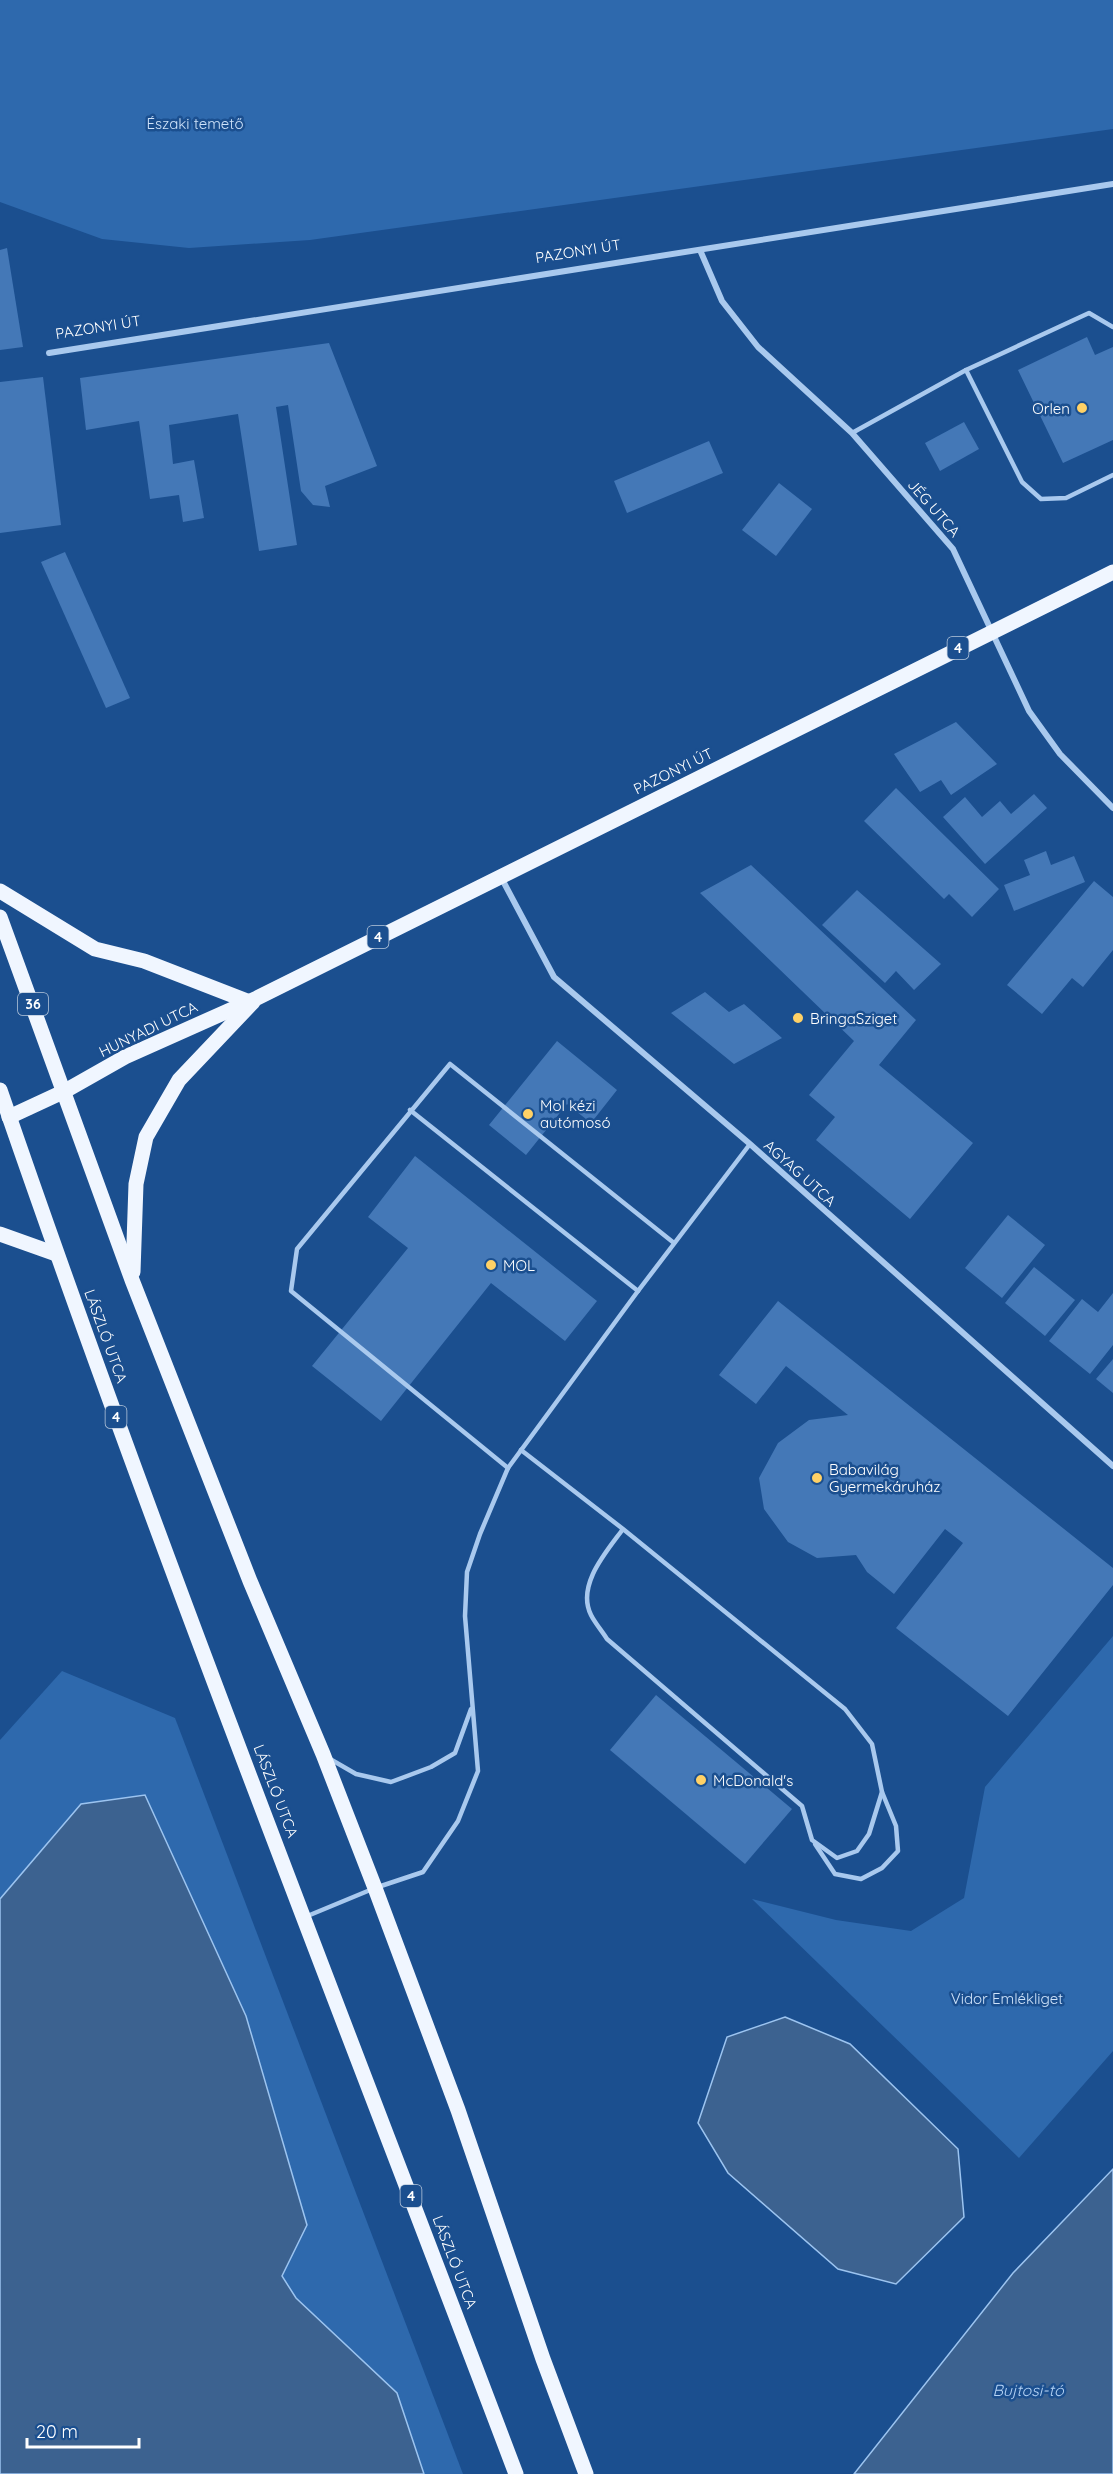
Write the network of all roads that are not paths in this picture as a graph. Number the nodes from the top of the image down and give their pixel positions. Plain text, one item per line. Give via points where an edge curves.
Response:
1 (1113, 184) edge
2 (700, 250) junction
3 (1113, 327) edge
4 (49, 353) dead end
5 (966, 370) junction
6 (852, 433) junction
7 (1113, 475) edge
8 (1113, 572) edge
9 (992, 631) junction
10 (1113, 808) edge
11 (500, 875) junction
12 (0, 891) edge
13 (0, 917) edge
14 (252, 1000) junction
15 (0, 1090) edge
16 (65, 1091) junction
17 (410, 1110) junction
18 (9, 1118) junction
19 (750, 1144) junction
20 (0, 1234) edge
21 (674, 1243) junction
22 (56, 1254) junction
23 (132, 1281) junction
24 (638, 1291) junction
25 (520, 1450) junction
26 (1113, 1466) edge
27 (508, 1468) junction
28 (623, 1529) junction
29 (472, 1706) junction
30 (323, 1754) junction
31 (882, 1792) junction
32 (812, 1840) junction
33 (375, 1888) junction
34 (305, 1917) junction
35 (516, 2474) edge
36 (586, 2474) edge

1 - 2 street, PAZONYI ÚT
2 - 4 street, PAZONYI ÚT
2 - 6 street, JÉG UTCA via 722,301 758,347
3 - 5 lane via 1089,313
5 - 6 lane
5 - 7 lane via 1023,482 1041,499 1066,498
6 - 9 street, JÉG UTCA via 953,549
8 - 9 main road, PAZONYI ÚT / 4
9 - 10 street, JÉG UTCA via 1029,711 1060,754
9 - 11 main road, PAZONYI ÚT / 4
11 - 14 main road, PAZONYI ÚT / 4
11 - 19 street, AGYAG UTCA via 554,976
12 - 14 main road via 95,950 144,961
13 - 16 main road, 36
14 - 16 main road, HUNYADI UTCA / 4 via 125,1057
14 - 23 main road, 4 via 179,1080 146,1137 136,1184
15 - 18 main road, LÁSZLÓ UTCA
16 - 18 main road, 4
16 - 23 main road
17 - 21 lane via 450,1064
17 - 24 lane
17 - 27 lane via 297,1249 291,1291
18 - 22 main road, LÁSZLÓ UTCA / 4
19 - 21 lane
19 - 26 street, AGYAG UTCA
20 - 22 main road
21 - 24 lane
22 - 34 main road, LÁSZLÓ UTCA / 4
23 - 30 main road, 4
24 - 25 lane
25 - 27 lane
25 - 28 lane
27 - 29 lane via 467,1572 465,1616
28 - 31 lane via 845,1709 872,1744
28 - 32 lane via 587,1588 590,1613 607,1639 802,1806
29 - 30 lane via 455,1753 391,1782 356,1774
29 - 33 lane via 478,1771 458,1821 423,1872
30 - 33 main road, 4
31 - 32 lane via 869,1834 857,1851 837,1858
31 - 32 lane via 896,1826 897,1851 882,1868 861,1879 835,1874
33 - 34 lane
33 - 36 main road, 4
34 - 35 main road, LÁSZLÓ UTCA / 4

